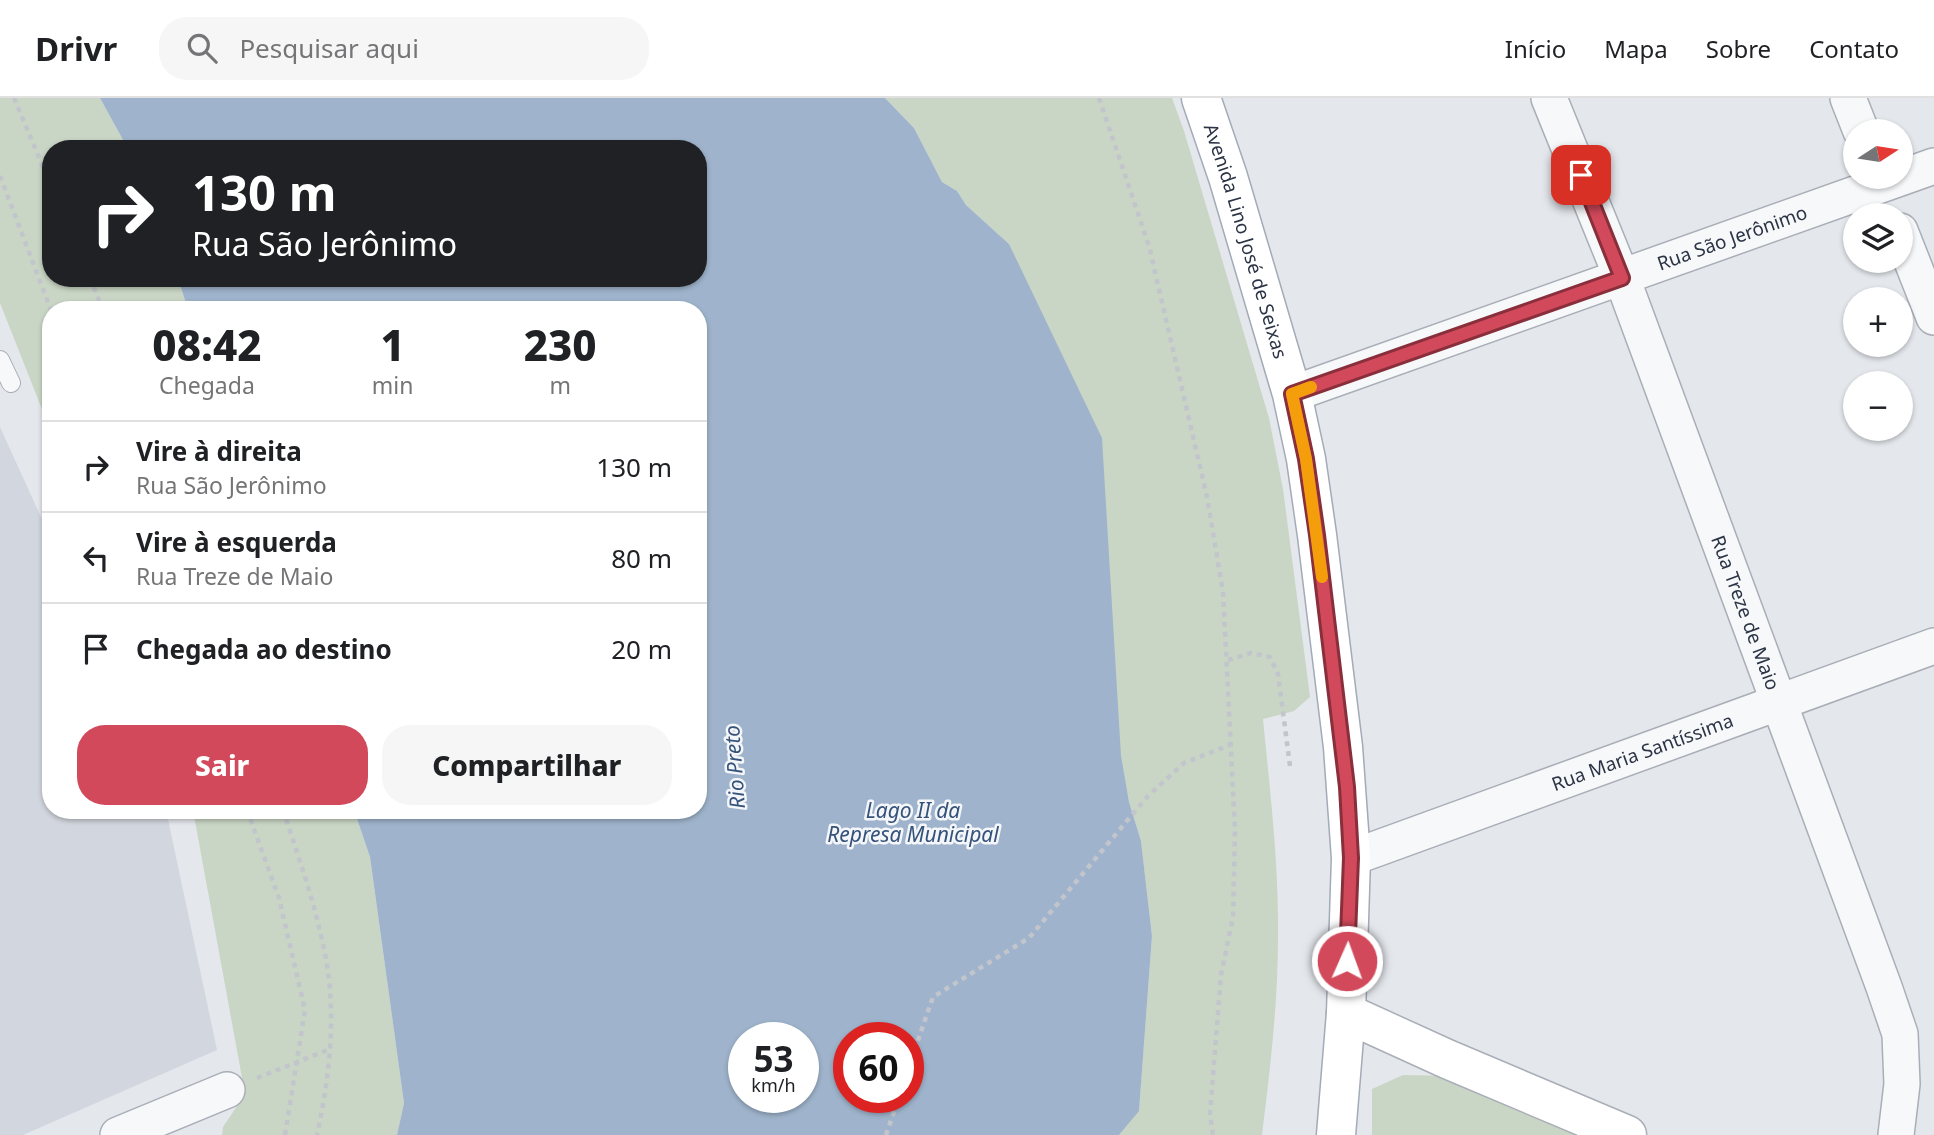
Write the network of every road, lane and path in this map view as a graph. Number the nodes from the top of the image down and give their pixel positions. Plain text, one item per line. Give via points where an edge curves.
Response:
1 (14, 98) edge
2 (1099, 98) edge
3 (1201, 98) edge
4 (1549, 98) edge
5 (1848, 98) edge
6 (1856, 119) edge
7 (42, 165) edge
8 (1934, 166) edge
9 (0, 176) edge
10 (1885, 192) edge
11 (1913, 264) edge
12 (1622, 278) junction
13 (42, 286) edge
14 (1934, 317) edge
15 (0, 360) edge
16 (11, 383) dead end
17 (1292, 394) junction
18 (1934, 646) edge
19 (1228, 660) junction
20 (1779, 702) junction
21 (1232, 744) junction
22 (1290, 766) dead end
23 (250, 819) edge
24 (286, 819) edge
25 (1351, 858) junction
26 (1346, 1013) junction
27 (924, 1023) edge
28 (331, 1049) junction
29 (297, 1062) junction
30 (227, 1090) joint
31 (894, 1113) edge
32 (118, 1135) edge
33 (285, 1135) edge
34 (317, 1135) edge
35 (886, 1135) edge
36 (1213, 1135) edge
37 (1336, 1135) edge
38 (1627, 1135) edge
39 (1896, 1135) edge

1 - 7 path
2 - 19 path via 1149,246 1207,497 1223,592
3 - 17 main road, Avenida Lino José de Seixas
4 - 12 street, Rua Treze de Maio
5 - 6 street
8 - 10 street, Rua São Jerônimo
9 - 13 path
10 - 12 street, Rua São Jerônimo
11 - 14 street
12 - 17 street, Rua São Jerônimo
12 - 20 street, Rua Treze de Maio
15 - 16 lane
17 - 25 main road, Avenida Lino José de Seixas via 1317,535 1343,747
18 - 20 street, Rua Maria Santíssima
19 - 21 path
19 - 22 path via 1251,653 1270,657 1278,674
20 - 25 street, Rua Maria Santíssima
20 - 39 street, Rua Treze de Maio via 1899,1034 1902,1084
21 - 27 path via 1184,763 1147,797 1029,938 933,997
21 - 36 path via 1233,917 1221,975 1210,1113
23 - 29 path via 279,898 305,1010
24 - 28 path via 312,898 327,967
25 - 26 main road, Avenida Lino José de Seixas
26 - 37 main road, Avenida Lino José de Seixas
26 - 38 main road
28 - 29 path
28 - 34 path
29 - 30 path
29 - 33 path
30 - 32 street
31 - 35 path

